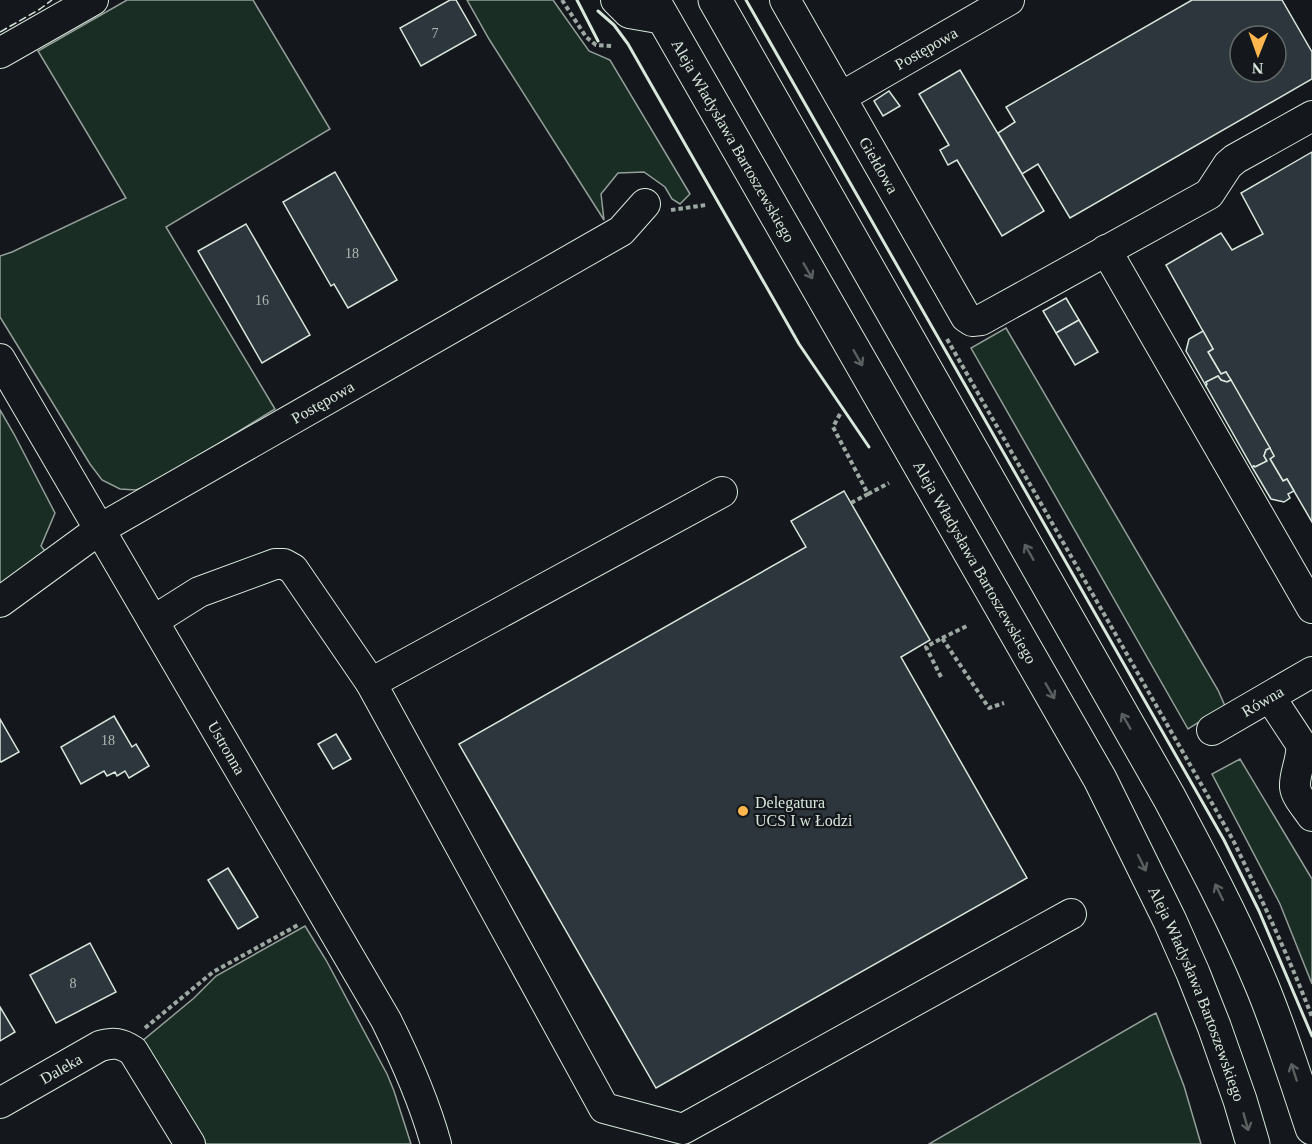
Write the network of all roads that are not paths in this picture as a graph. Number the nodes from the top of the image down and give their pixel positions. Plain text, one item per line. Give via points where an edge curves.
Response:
1 (93, 0) edge
2 (616, 0) edge
3 (715, 0) edge
4 (785, 0) edge
5 (1009, 0) edge
6 (659, 10) edge
7 (0, 53) edge
8 (841, 97) junction
9 (1312, 116) edge
10 (645, 204) dead end
11 (1106, 250) junction
12 (0, 359) edge
13 (722, 492) dead end
14 (100, 529) junction
15 (0, 602) edge
16 (1312, 608) edge
17 (153, 621) junction
18 (1312, 672) edge
19 (371, 683) junction
20 (1270, 697) junction
21 (1212, 730) dead end
22 (1312, 816) edge
23 (1071, 914) dead end
24 (0, 1103) edge
25 (1312, 1128) edge
26 (190, 1144) edge
27 (436, 1144) edge
28 (1253, 1144) edge

1 - 7 street
2 - 6 street via 630,13
25 -> 3 main road via 1262,986 1211,876
4 - 8 street, Giełdowa
5 - 8 street, Postępowa
6 -> 28 main road, Aleja Władysława Bartoszewskiego via 1100,779 1193,974
8 - 11 street, Giełdowa via 966,317 972,321 981,320
9 - 11 street via 1235,159 1209,194
10 - 14 street, Postępowa via 621,231
11 - 16 street
12 - 14 street, Ustronna
13 - 19 street
14 - 15 street, Postępowa
14 - 17 street, Ustronna
17 - 19 street via 199,592 284,564 293,568
17 - 27 street, Ustronna via 367,987 402,1053
18 - 20 street, Równa
19 - 23 street via 604,1108 683,1129
20 - 21 street, Równa
20 - 22 street via 1301,744 1295,790
24 - 26 street, Daleka via 100,1046 124,1045 133,1051

